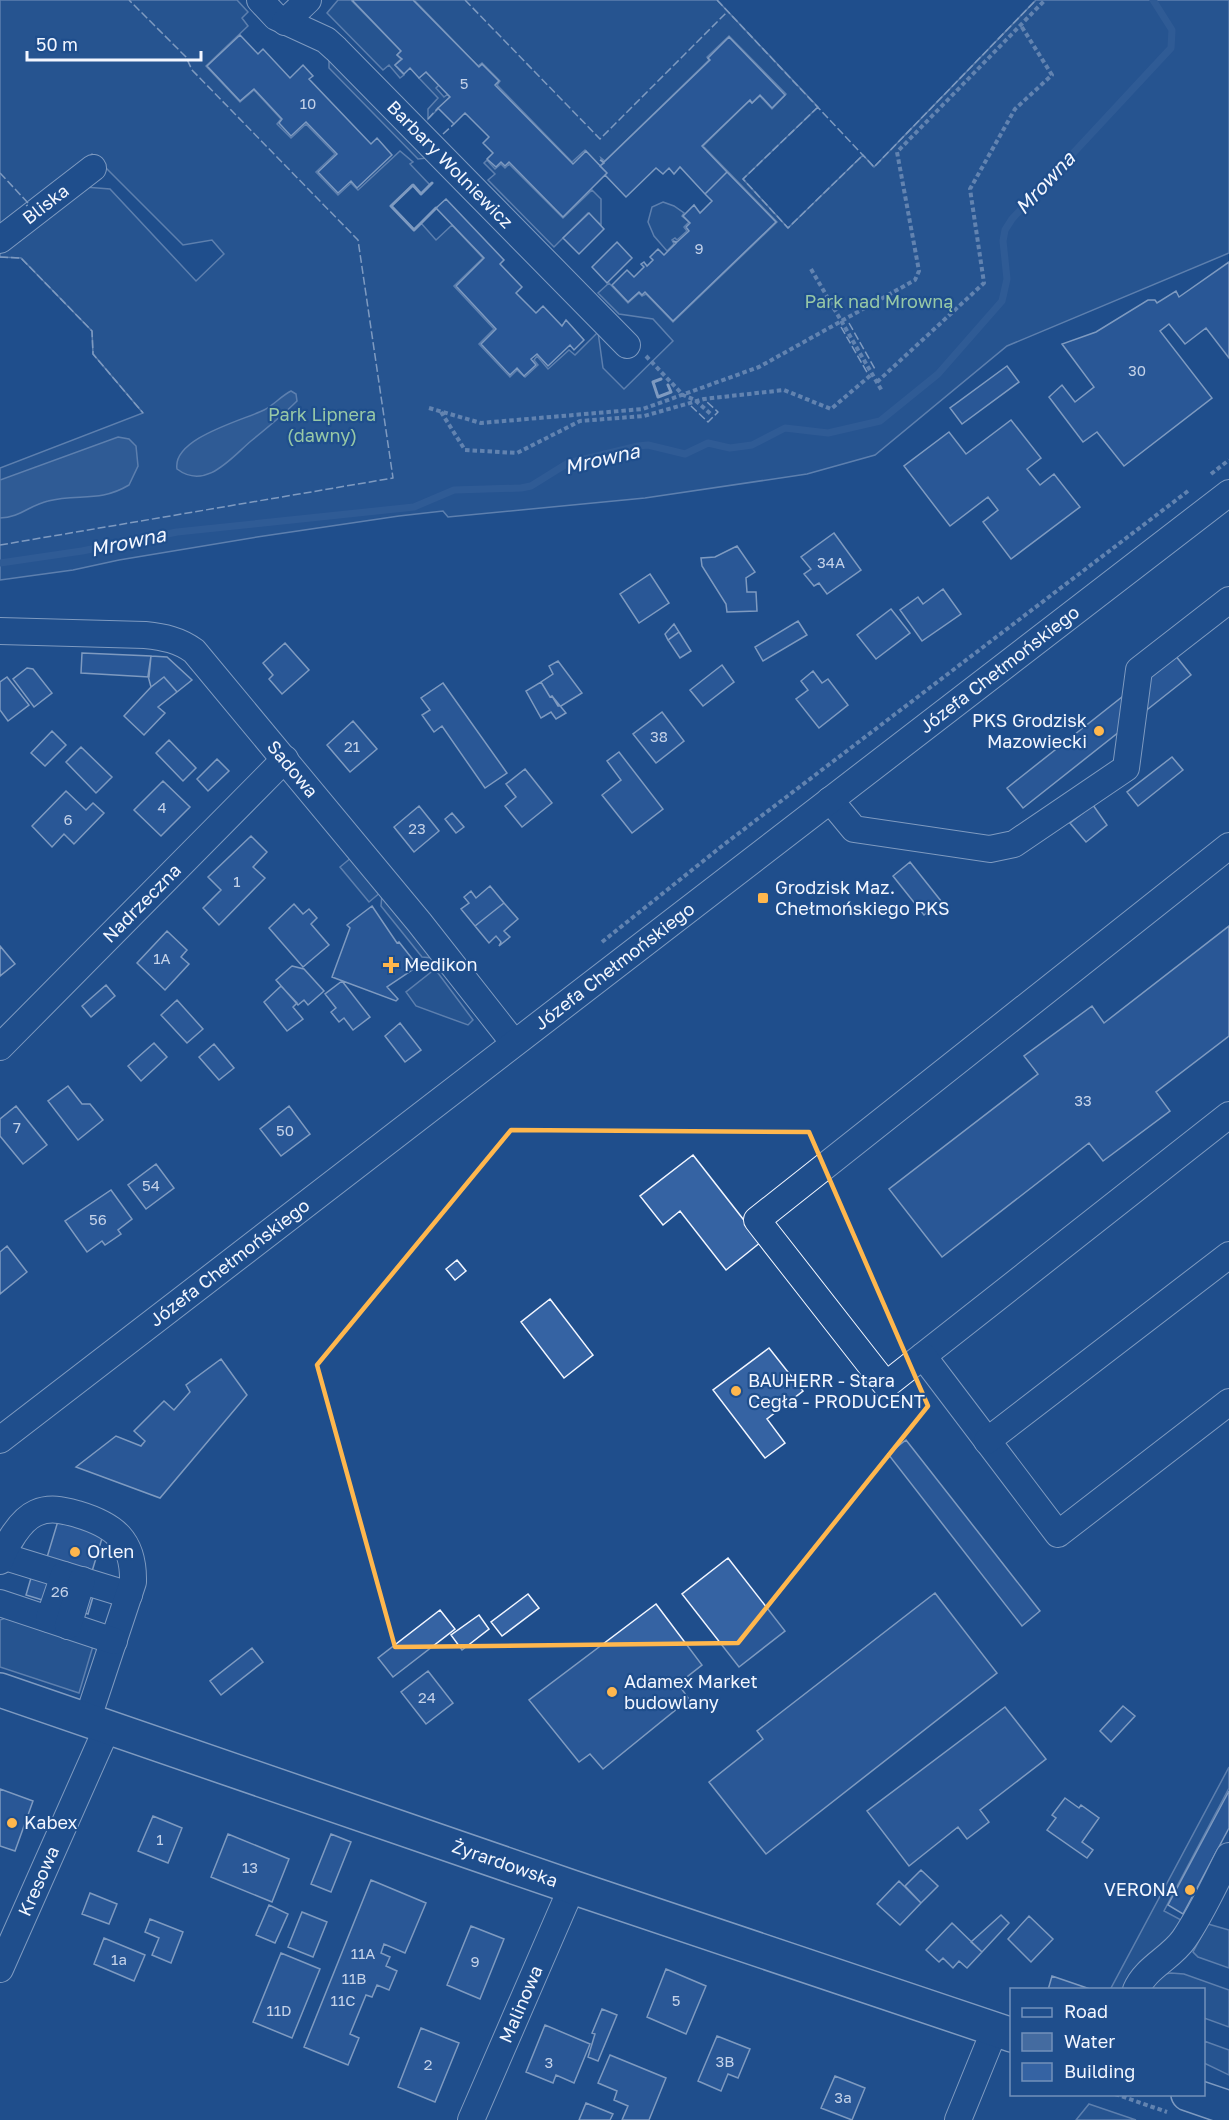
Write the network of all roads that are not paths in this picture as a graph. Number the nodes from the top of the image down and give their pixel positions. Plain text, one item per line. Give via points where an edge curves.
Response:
1 (260, 0) edge
2 (308, 0) edge
3 (285, 22) junction
4 (93, 168) dead end
5 (0, 240) edge
6 (627, 345) road end
7 (1225, 505) edge
8 (1229, 600) edge
9 (0, 631) edge
10 (285, 759) junction
11 (830, 800) junction
12 (1229, 846) edge
13 (514, 1043) junction
14 (0, 1047) edge
15 (1229, 1115) edge
16 (1229, 1255) edge
17 (923, 1356) junction
18 (1229, 1402) edge
19 (0, 1440) edge
20 (987, 1441) junction
21 (1, 1558) edge
22 (65, 1575) junction
23 (129, 1595) junction
24 (0, 1603) edge
25 (51, 1620) junction
26 (114, 1641) junction
27 (0, 1690) edge
28 (97, 1724) junction
29 (1229, 1856) edge
30 (572, 1887) junction
31 (0, 1969) edge
32 (1137, 1988) edge
33 (1003, 2032) edge
34 (1178, 2104) edge
35 (1229, 2108) edge
36 (471, 2120) edge
37 (958, 2120) edge

1 - 3 street, Barbary Wolniewicz
2 - 3 street
3 - 6 street, Barbary Wolniewicz via 316,35 336,49
4 - 5 street, Bliska
7 - 11 street, Józefa Chełmońskiego
8 - 11 street via 1139,670 1126,768 1014,844 990,849 854,829
9 - 10 street, Sadowa via 145,635 183,643 208,666
10 - 13 street, Sadowa
10 - 14 street, Nadrzeczna
11 - 13 street, Józefa Chełmońskiego
12 - 17 street via 757,1220 886,1384
13 - 19 street, Józefa Chełmońskiego
15 - 17 street
16 - 20 street
17 - 20 street
18 - 20 street via 1058,1534
21 - 22 street
21 - 23 street, Kresowa via 23,1523 34,1514 48,1509 90,1518 108,1526 126,1543 134,1564
22 - 23 street
22 - 25 street
22 - 25 street
23 - 26 street, Kresowa
24 - 25 street
25 - 26 street
26 - 28 street, Kresowa
27 - 28 main road, Żyrardowska
28 - 30 main road, Żyrardowska
28 - 31 street, Kresowa
29 - 32 street via 1184,1939
30 - 33 main road, Żyrardowska
30 - 36 street, Malinowa
33 - 37 street
34 - 35 main road

